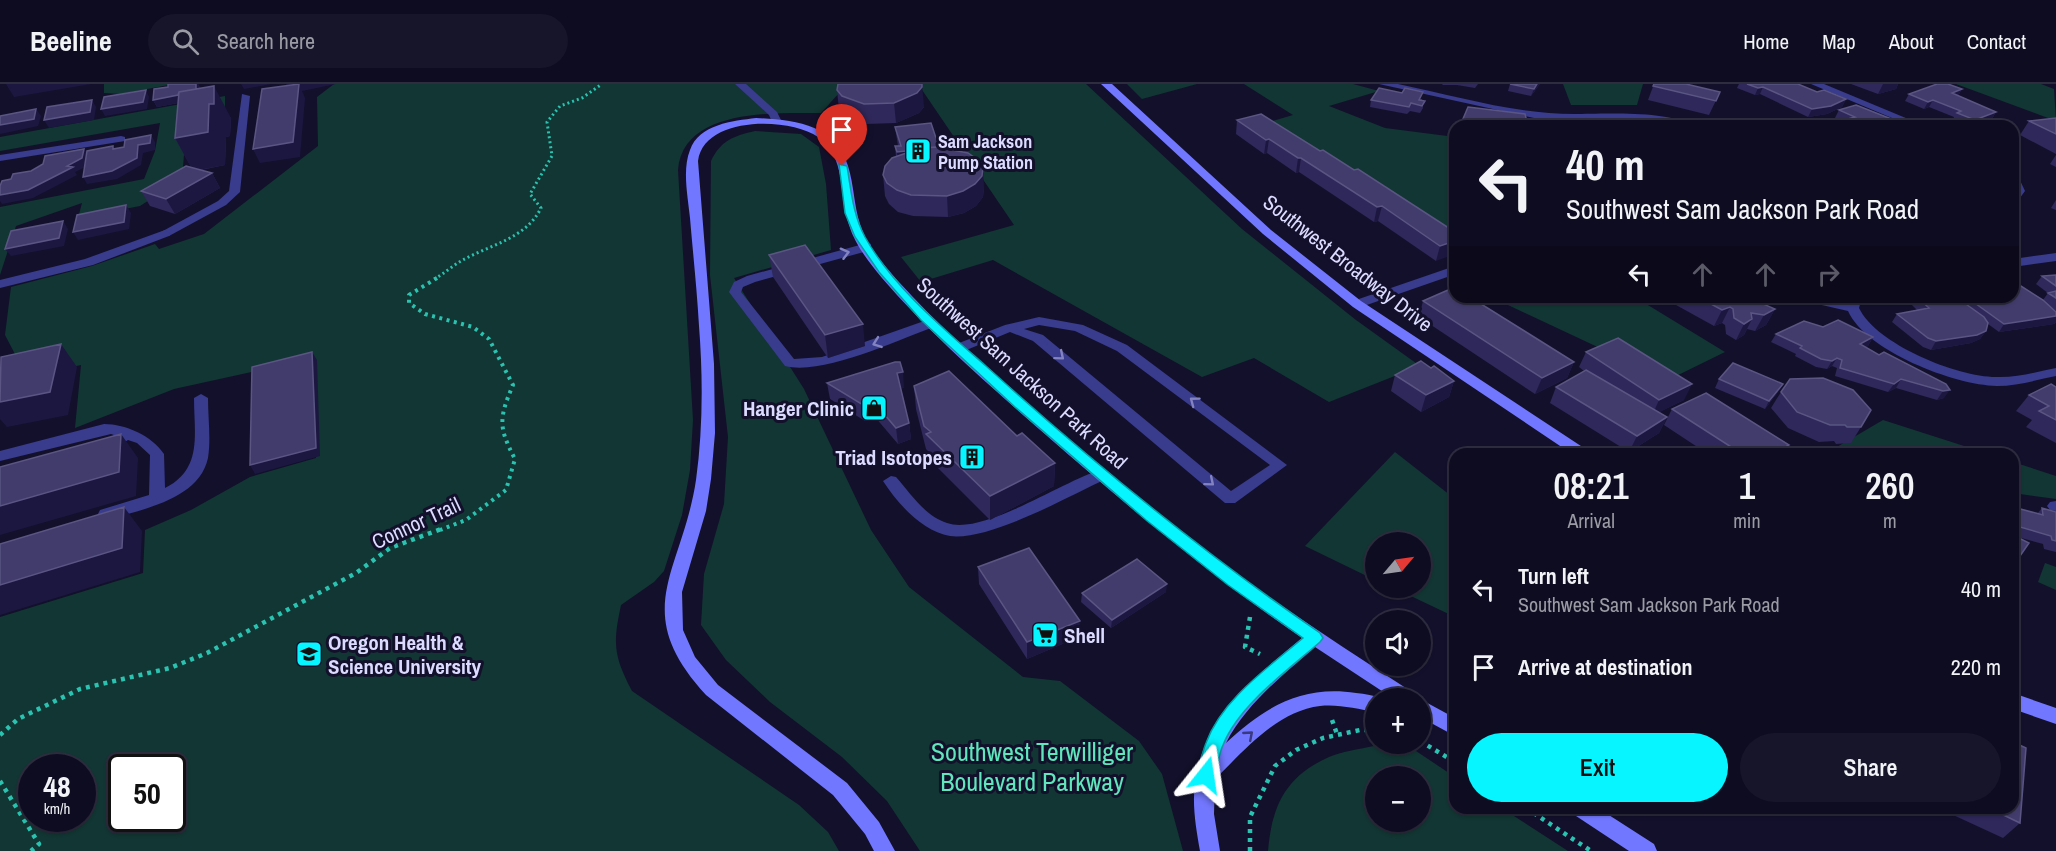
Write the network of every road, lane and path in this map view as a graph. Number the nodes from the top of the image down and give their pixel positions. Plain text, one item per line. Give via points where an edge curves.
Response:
1 (602, 84) edge
2 (740, 84) edge
3 (1106, 84) edge
4 (1384, 84) edge
5 (1816, 84) edge
6 (245, 96) dead end
7 (1668, 120) edge
8 (1905, 120) edge
9 (777, 122) junction
10 (121, 139) dead end
11 (0, 158) edge
12 (867, 247) junction
13 (2056, 257) edge
14 (2019, 262) edge
15 (1449, 272) dead end
16 (0, 284) edge
17 (1854, 303) edge
18 (1357, 304) junction
19 (932, 323) junction
20 (1010, 328) junction
21 (959, 348) junction
22 (2056, 372) edge
23 (201, 398) dead end
24 (126, 434) junction
25 (1573, 448) edge
26 (97, 453) edge
27 (0, 456) edge
28 (1101, 475) junction
29 (891, 481) dead end
30 (157, 499) junction
31 (90, 519) edge
32 (1315, 638) junction
33 (1391, 688) edge
34 (1365, 703) edge
35 (2019, 703) edge
36 (1431, 714) edge
37 (2056, 716) edge
38 (1449, 725) edge
39 (1365, 730) edge
40 (0, 735) edge
41 (1431, 748) edge
42 (1449, 758) edge
43 (1206, 775) junction
44 (0, 781) edge
45 (1535, 814) edge
46 (1589, 814) edge
47 (31, 851) edge
48 (885, 851) edge
49 (1210, 851) edge
50 (1250, 851) edge
51 (1591, 851) edge
52 (1647, 851) edge

1 - 40 path, Connor Trail via 582,98 560,106 547,122 552,156 530,194 542,208 539,217 501,243 465,258 419,285 409,295 409,303 425,314 473,327 489,339 513,385 500,417 501,434 515,459 506,490 466,520 390,548 356,573 207,653 170,668 80,689 18,719
2 - 9 street
3 - 18 street, Southwest Broadway Drive via 1267,232
4 - 7 street via 1534,115
5 - 8 street
6 - 16 street via 234,192 222,203 165,234 89,262
9 - 12 street, Southwest Sam Jackson Park Road via 817,132 833,143 842,166 850,213
9 - 48 street, Southwest Sam Jackson Park Road via 736,124 710,132 698,144 693,159 710,402 701,498 676,582 674,628 694,671 712,690 840,789
10 - 11 street
12 - 19 street, Southwest Sam Jackson Park Road via 904,296
19 -> 12 street via 825,362 790,363 735,292 738,285 751,279
13 - 14 street
15 - 18 street
17 - 22 street via 1853,315 1859,322 1930,364 1971,378 2006,381
18 - 25 street, Southwest Broadway Drive
19 - 21 street, Southwest Sam Jackson Park Road
20 -> 20 street via 1038,338 1230,499 1280,465 1122,348 1078,328 1058,324 1039,321
20 - 21 street
21 - 28 street, Southwest Sam Jackson Park Road
23 - 30 street via 200,461 193,475
24 - 26 street
24 - 27 street via 104,429
24 - 30 street via 142,440 157,454
28 - 29 street via 986,526 950,530 923,518
28 - 32 street, Southwest Sam Jackson Park Road via 1196,553
30 - 31 street
32 - 33 street, Southwest Sam Jackson Park Road
32 - 43 street via 1231,716 1215,743
43 -> 34 street via 1269,718 1291,706 1324,698
35 - 37 street
36 - 38 street
39 - 50 path via 1323,738 1296,750 1275,766 1250,817
41 - 42 path
43 - 49 street via 1203,814
44 - 47 path via 39,844
45 - 51 path
46 - 52 street

